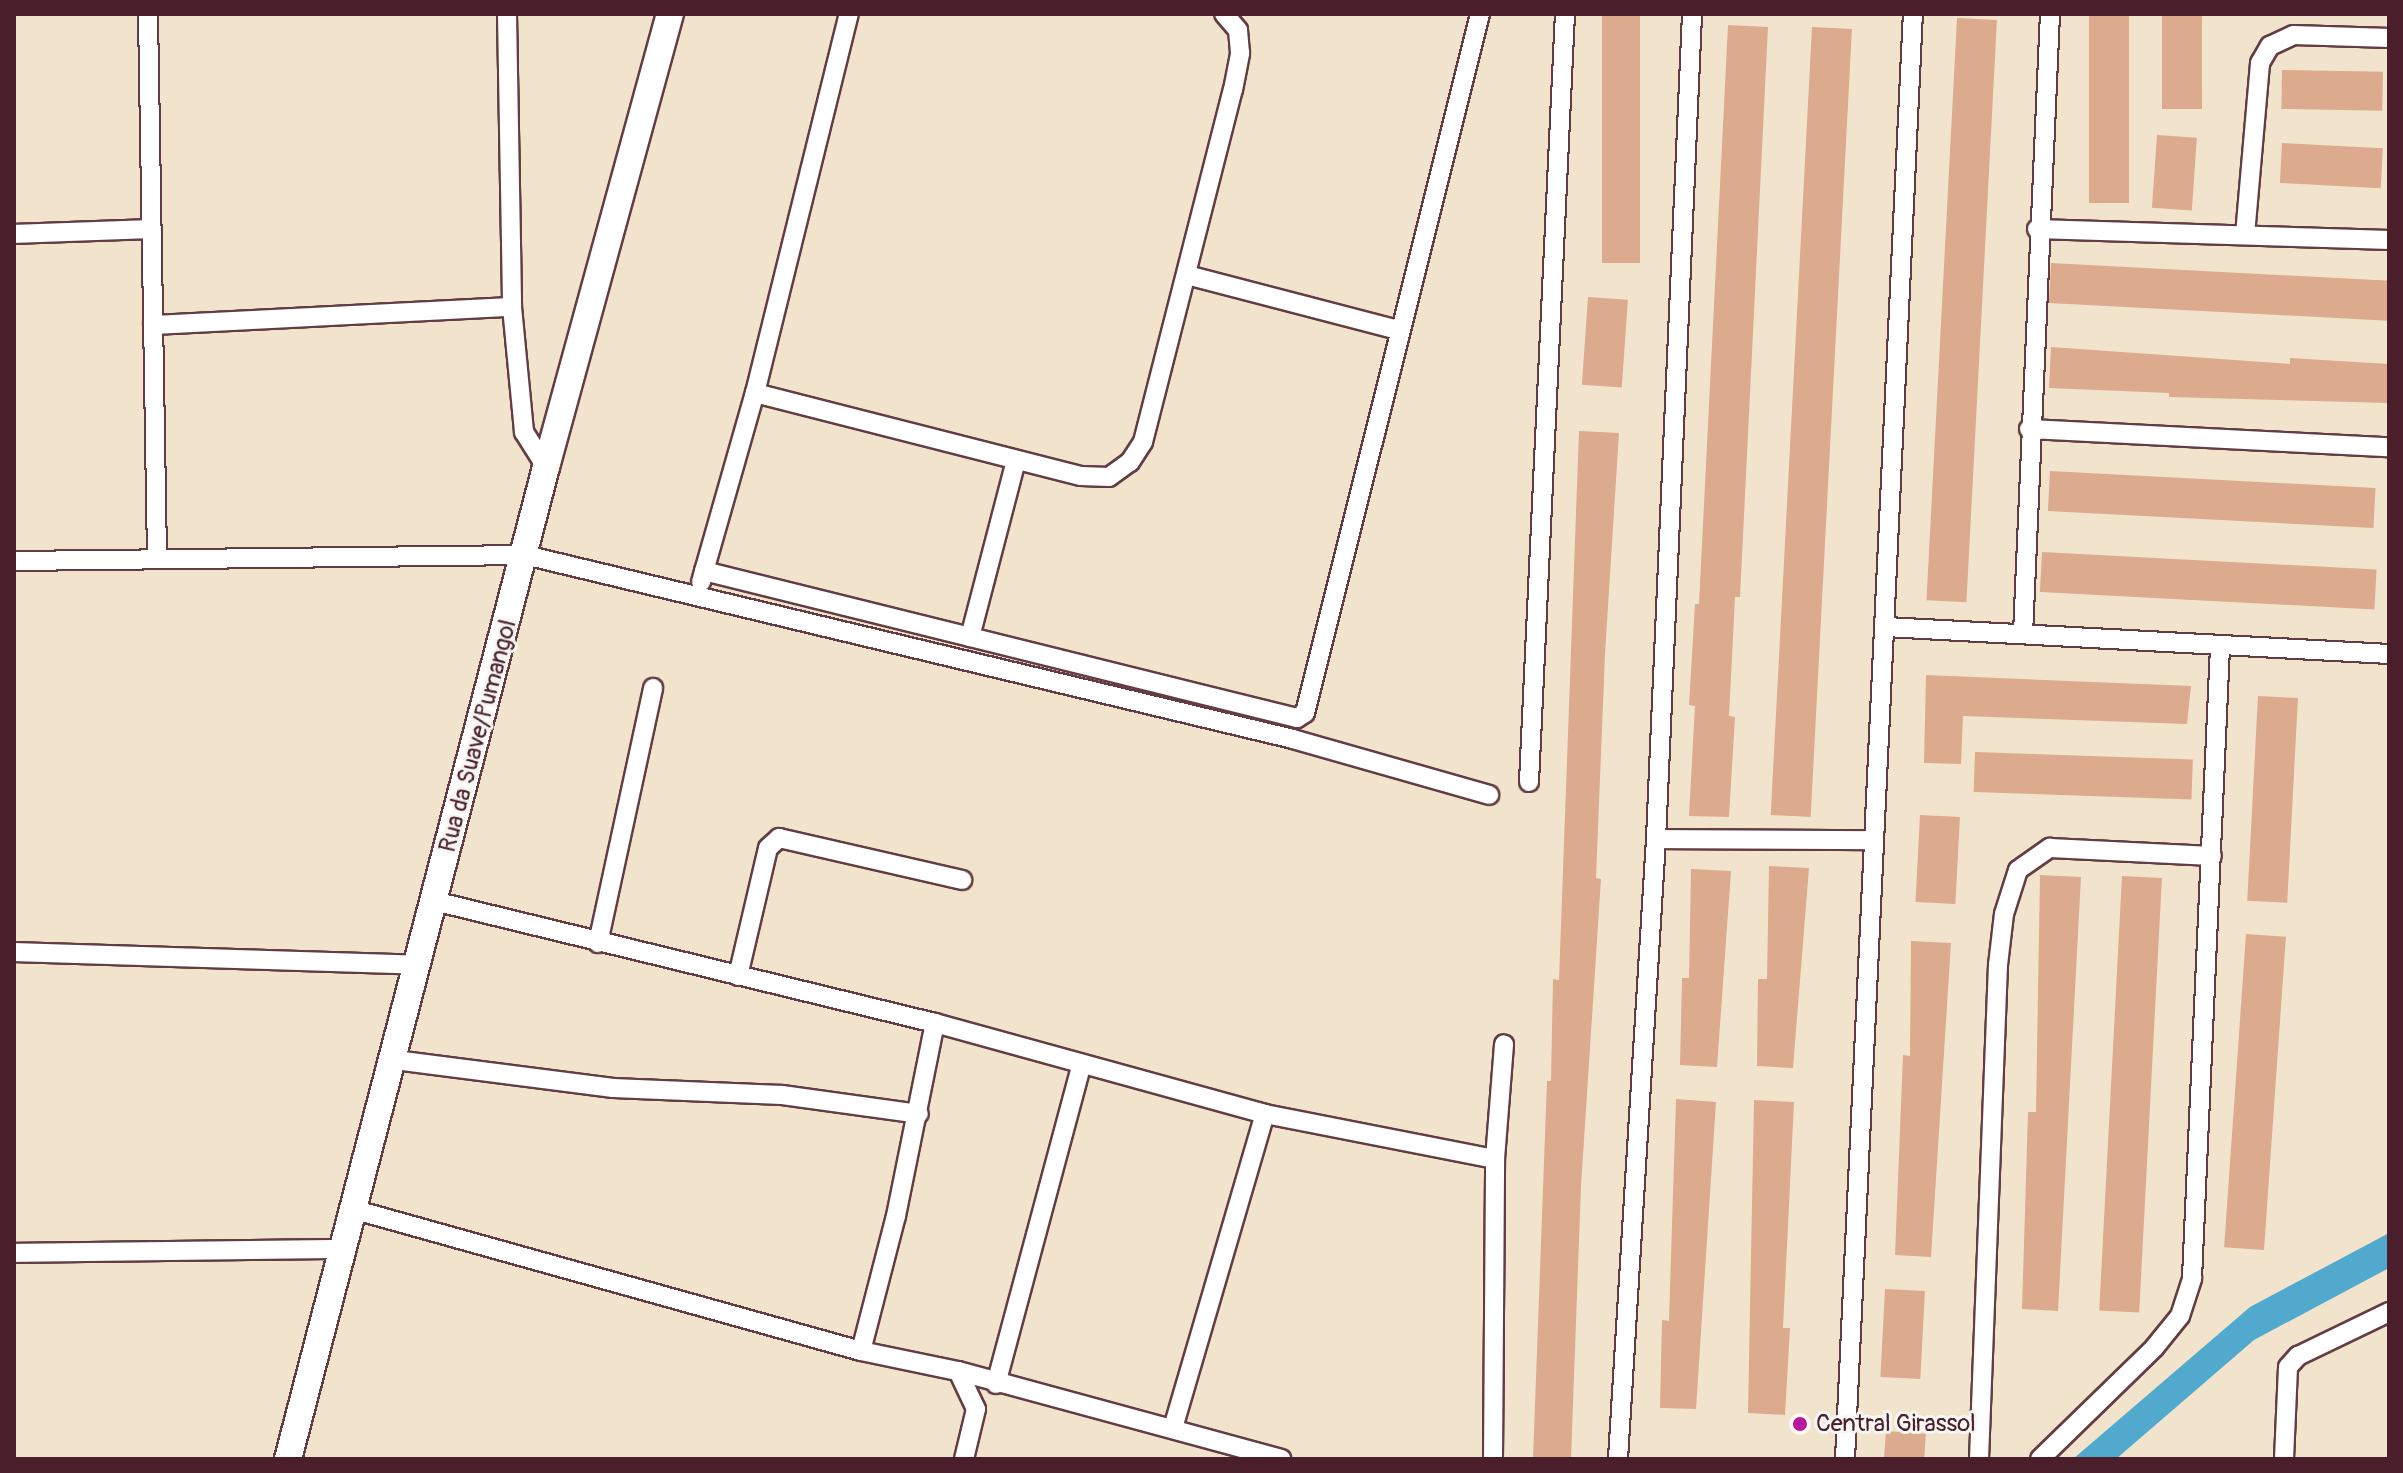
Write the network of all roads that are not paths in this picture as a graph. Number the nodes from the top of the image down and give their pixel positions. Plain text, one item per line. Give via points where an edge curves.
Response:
1 (148, 14) edge
2 (507, 14) edge
3 (670, 14) edge
4 (849, 14) edge
5 (1224, 14) edge
6 (1480, 14) edge
7 (1565, 14) edge
8 (1692, 14) edge
9 (1913, 14) edge
10 (2050, 14) edge
11 (2389, 38) edge
12 (150, 229) junction
13 (2037, 229) junction
14 (14, 234) edge
15 (2245, 235) junction
16 (2389, 240) edge
17 (1187, 275) junction
18 (512, 307) junction
19 (153, 325) junction
20 (1398, 330) junction
21 (755, 393) junction
22 (2029, 429) junction
23 (2389, 447) edge
24 (1016, 460) junction
25 (546, 467) junction
26 (525, 555) junction
27 (157, 559) junction
28 (14, 561) edge
29 (704, 571) junction
30 (697, 596) junction
31 (1886, 627) junction
32 (2023, 634) junction
33 (970, 637) junction
34 (2220, 647) junction
35 (2389, 654) edge
36 (653, 688) dead end
37 (1529, 782) dead end
38 (1489, 795) dead end
39 (1656, 839) junction
40 (1874, 840) junction
41 (2212, 856) junction
42 (962, 880) dead end
43 (434, 901) junction
44 (598, 943) junction
45 (14, 952) edge
46 (418, 965) junction
47 (738, 976) junction
48 (935, 1023) junction
49 (1504, 1044) dead end
50 (395, 1060) junction
51 (1081, 1066) junction
52 (919, 1114) junction
53 (1265, 1114) junction
54 (1495, 1159) junction
55 (352, 1209) junction
56 (343, 1249) junction
57 (14, 1253) edge
58 (2389, 1312) edge
59 (861, 1351) junction
60 (958, 1371) junction
61 (996, 1384) junction
62 (1173, 1428) junction
63 (288, 1459) edge
64 (964, 1459) edge
65 (1281, 1459) edge
66 (1493, 1459) edge
67 (1618, 1459) edge
68 (1845, 1459) edge
69 (1979, 1459) edge
70 (2040, 1459) edge
71 (2284, 1459) edge

1 - 12 street
2 - 18 street
3 - 25 street, Rua da Suave/Pumangol
4 - 21 street
5 - 17 street via 1238,30 1240,53
6 - 20 street
7 - 37 street
8 - 39 street
9 - 31 street
10 - 13 street
11 - 15 street via 2294,35 2270,46 2260,63
12 - 14 street
12 - 19 street
13 - 15 street
13 - 22 street
15 - 16 street
17 - 20 street
17 - 24 street via 1143,442 1130,462 1109,477 1081,476
18 - 19 street
18 - 25 street via 524,432
19 - 27 street
20 - 33 street via 1305,713 1297,718
21 - 24 street
21 - 29 street
22 - 23 street
22 - 32 street
24 - 33 street
25 - 26 street, Rua da Suave/Pumangol
26 - 27 street
26 - 30 street
26 - 43 street, Rua da Suave/Pumangol
27 - 28 street
29 - 30 street
29 - 33 street
30 - 38 street via 1293,739
31 - 32 street
31 - 40 street
32 - 34 street
34 - 35 street
34 - 41 street
36 - 44 street
39 - 40 street
39 - 67 street
40 - 68 street
41 - 69 street via 2050,848 2018,870 2004,914 1998,965
41 - 70 street via 2192,1278 2180,1316 2154,1348
42 - 47 street via 779,838 768,848
43 - 44 street
43 - 46 street, Rua da Suave/Pumangol
44 - 47 street
45 - 46 street
46 - 50 street, Rua da Suave/Pumangol
47 - 48 street
48 - 51 street
48 - 52 street
49 - 54 street
50 - 52 street via 613,1088 782,1095
50 - 55 street, Rua da Suave/Pumangol
51 - 53 street
51 - 61 street
52 - 59 street
53 - 54 street
53 - 62 street
54 - 66 street
55 - 56 street, Rua da Suave/Pumangol
55 - 59 street
56 - 57 street
56 - 63 street, Rua da Suave/Pumangol
58 - 71 street via 2298,1356 2288,1367
59 - 60 street
60 - 61 street
60 - 64 street via 976,1409
61 - 62 street
62 - 65 street

